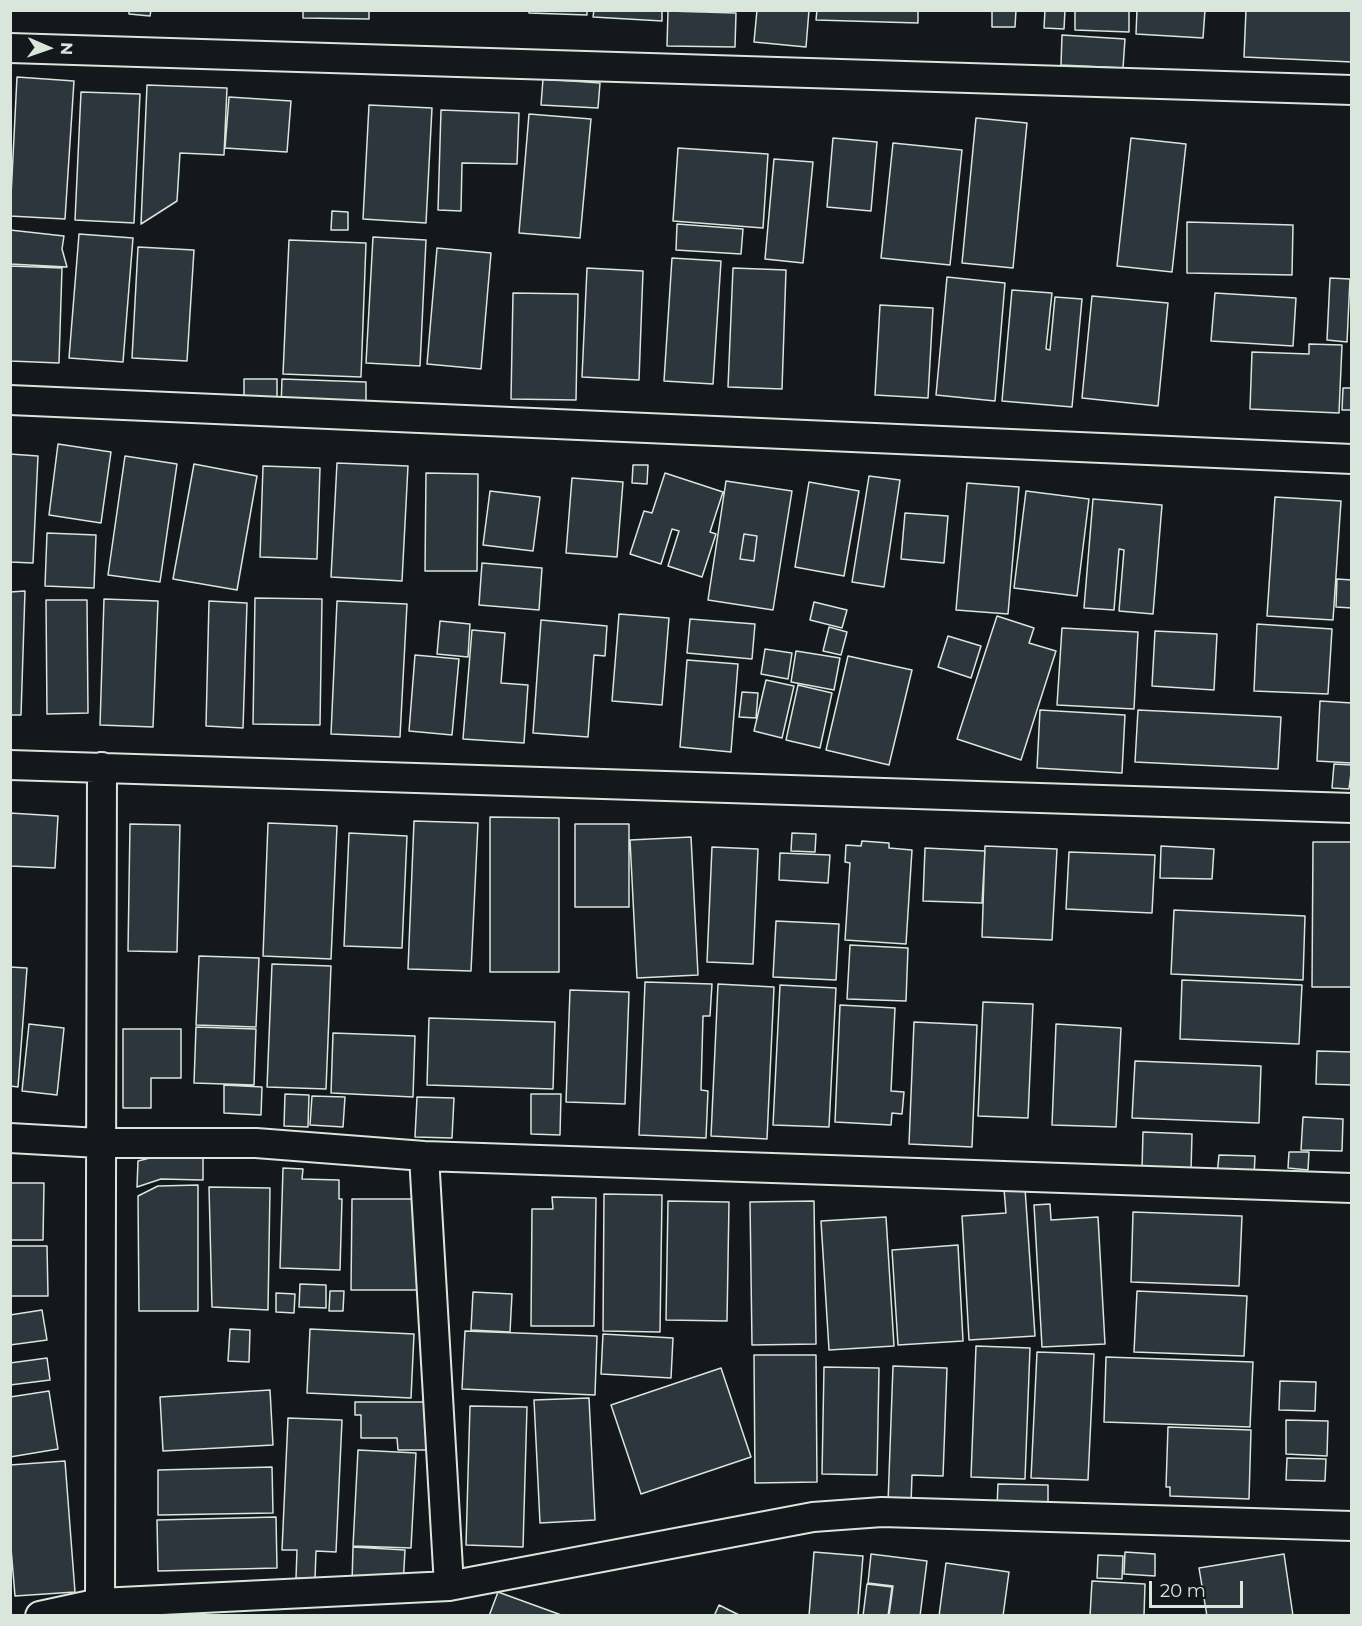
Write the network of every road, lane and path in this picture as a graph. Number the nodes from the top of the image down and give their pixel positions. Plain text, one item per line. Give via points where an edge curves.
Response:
1 (10, 48) edge
2 (1352, 90) edge
3 (10, 400) edge
4 (1352, 459) edge
5 (10, 765) edge
6 (102, 767) junction
7 (1352, 808) edge
8 (10, 1138) edge
9 (99, 1143) junction
10 (424, 1156) junction
11 (1352, 1188) edge
12 (1352, 1526) edge
13 (449, 1586) junction
14 (277, 1596) junction
15 (100, 1603) junction
16 (40, 1616) edge
17 (317, 1616) edge

1 - 2 street
3 - 4 street
5 - 6 street
6 - 7 street
6 - 9 street
8 - 9 street
9 - 10 street via 256,1143
9 - 15 street
10 - 11 street
10 - 13 street
12 - 13 street via 882,1512 813,1517
13 - 14 street
14 - 15 street
14 - 17 street
15 - 16 street

